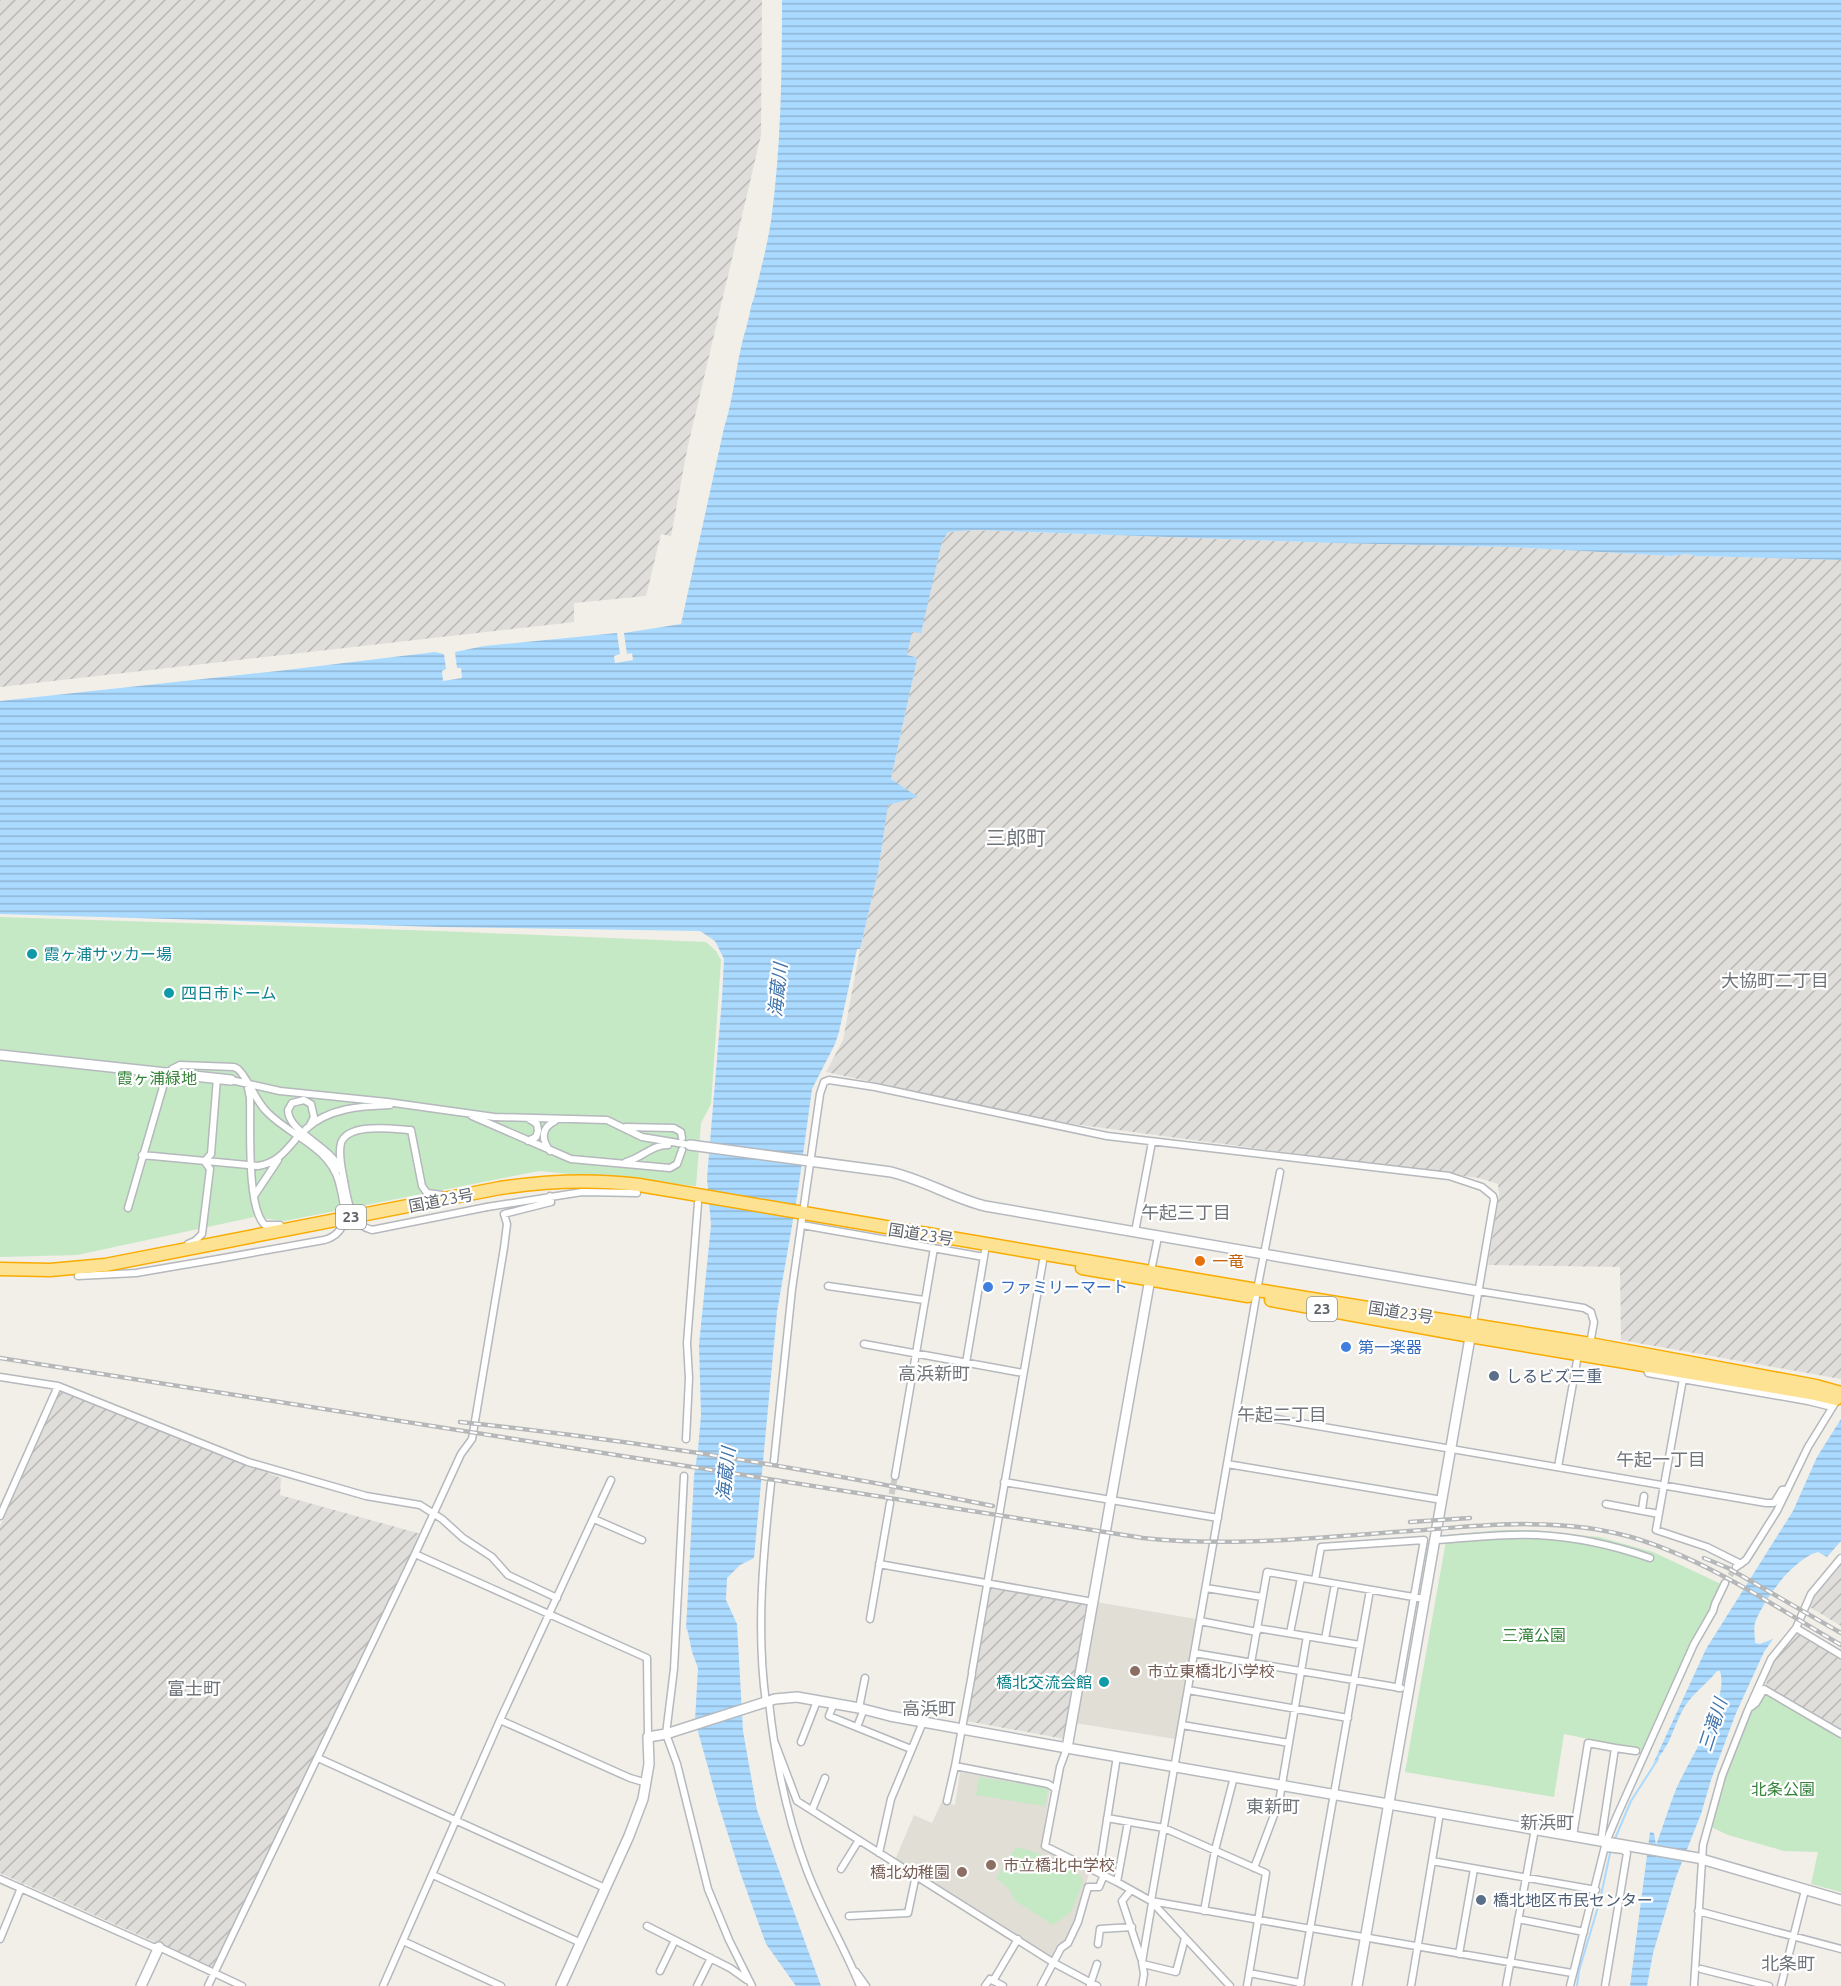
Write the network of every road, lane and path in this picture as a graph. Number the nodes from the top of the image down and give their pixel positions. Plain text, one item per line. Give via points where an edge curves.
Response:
1 (0, 1055) edge
2 (167, 1074) junction
3 (218, 1078) junction
4 (231, 1080) joint
5 (246, 1082) junction
6 (427, 1107) junction
7 (460, 1112) junction
8 (528, 1119) junction
9 (560, 1120) junction
10 (622, 1127) junction
11 (295, 1140) dead end
12 (528, 1141) junction
13 (1152, 1142) junction
14 (685, 1144) junction
15 (551, 1152) junction
16 (142, 1155) junction
17 (282, 1155) junction
18 (205, 1161) junction
19 (621, 1162) junction
20 (810, 1162) junction
21 (251, 1166) junction
22 (1280, 1172) dead end
23 (341, 1181) junction
24 (530, 1183) junction
25 (637, 1193) junction
26 (254, 1196) junction
27 (550, 1196) junction
28 (701, 1201) junction
29 (128, 1208) dead end
30 (362, 1215) junction
31 (801, 1218) junction
32 (1135, 1232) junction
33 (1158, 1237) junction
34 (934, 1248) junction
35 (985, 1254) junction
36 (1264, 1255) junction
37 (132, 1260) junction
38 (1043, 1261) junction
39 (0, 1269) edge
40 (0, 1276) edge
41 (78, 1276) junction
42 (1150, 1276) junction
43 (828, 1286) dead end
44 (1478, 1291) junction
45 (1257, 1294) junction
46 (924, 1300) junction
47 (1473, 1323) junction
48 (1470, 1336) junction
49 (864, 1344) dead end
50 (1590, 1344) junction
51 (915, 1353) junction
52 (1578, 1355) junction
53 (966, 1363) junction
54 (1646, 1366) junction
55 (1023, 1373) junction
56 (0, 1377) edge
57 (1683, 1379) junction
58 (58, 1386) junction
59 (1838, 1400) edge
60 (1236, 1412) junction
61 (686, 1439) dead end
62 (1451, 1449) junction
63 (774, 1461) dead end
64 (1227, 1464) junction
65 (1558, 1467) junction
66 (684, 1476) dead end
67 (895, 1476) tunnel mouth
68 (611, 1480) dead end
69 (1004, 1482) junction
70 (771, 1483) dead end
71 (1665, 1484) junction
72 (1788, 1489) junction
73 (0, 1496) edge
74 (1644, 1496) dead end
75 (1112, 1500) junction
76 (1442, 1500) junction
77 (6, 1502) junction
78 (890, 1503) tunnel mouth
79 (1606, 1504) dead end
80 (1642, 1510) junction
81 (434, 1514) junction
82 (1659, 1514) junction
83 (0, 1516) edge
84 (1218, 1518) junction
85 (594, 1519) junction
86 (642, 1540) dead end
87 (1435, 1540) junction
88 (416, 1554) junction
89 (1650, 1558) dead end
90 (1841, 1558) edge
91 (879, 1564) junction
92 (1301, 1578) junction
93 (1315, 1580) junction
94 (986, 1582) junction
95 (1725, 1583) tunnel mouth
96 (1335, 1584) junction
97 (1206, 1588) junction
98 (1370, 1590) junction
99 (1263, 1597) junction
100 (1414, 1597) junction
101 (557, 1598) junction
102 (1425, 1599) junction
103 (1093, 1602) junction
104 (549, 1614) junction
105 (870, 1619) dead end
106 (1200, 1621) junction
107 (1796, 1628) junction
108 (1257, 1630) junction
109 (1290, 1634) junction
110 (1307, 1636) junction
111 (1324, 1639) junction
112 (1360, 1645) junction
113 (1194, 1653) junction
114 (1841, 1655) edge
115 (1251, 1663) junction
116 (1301, 1671) junction
117 (866, 1678) dead end
118 (1354, 1680) junction
119 (1398, 1688) junction
120 (1188, 1690) junction
121 (1409, 1690) junction
122 (817, 1701) junction
123 (766, 1703) junction
124 (834, 1703) junction
125 (862, 1708) junction
126 (1295, 1709) junction
127 (1748, 1710) junction
128 (1348, 1718) junction
129 (500, 1720) junction
130 (923, 1722) junction
131 (1182, 1725) junction
132 (857, 1727) junction
133 (961, 1729) junction
134 (668, 1734) junction
135 (1841, 1734) edge
136 (648, 1737) junction
137 (801, 1742) dead end
138 (775, 1743) junction
139 (1289, 1743) junction
140 (1067, 1748) junction
141 (1615, 1748) junction
142 (911, 1749) junction
143 (1636, 1752) dead end
144 (1117, 1756) junction
145 (318, 1758) junction
146 (955, 1766) junction
147 (1174, 1766) junction
148 (1234, 1777) junction
149 (825, 1778) dead end
150 (647, 1783) junction
151 (1281, 1785) junction
152 (1056, 1789) junction
153 (1334, 1794) junction
154 (946, 1801) dead end
155 (1389, 1804) junction
156 (812, 1810) junction
157 (1440, 1813) junction
158 (1107, 1818) junction
159 (455, 1821) junction
160 (1128, 1822) junction
161 (1164, 1828) junction
162 (1535, 1829) junction
163 (1573, 1836) junction
164 (859, 1840) junction
165 (1606, 1844) junction
166 (1215, 1850) junction
167 (879, 1853) junction
168 (1700, 1859) junction
169 (1432, 1862) junction
170 (1254, 1868) junction
171 (841, 1869) dead end
172 (1474, 1869) junction
173 (1096, 1871) junction
174 (433, 1875) junction
175 (916, 1875) junction
176 (1104, 1875) junction
177 (1526, 1877) junction
178 (0, 1879) edge
179 (1117, 1882) junction
180 (21, 1888) junction
181 (605, 1888) junction
182 (1131, 1890) junction
183 (1596, 1890) junction
184 (1805, 1890) junction
185 (1841, 1900) edge
186 (1152, 1902) junction
187 (1204, 1911) junction
188 (1698, 1911) junction
189 (849, 1916) dead end
190 (1518, 1919) junction
191 (1258, 1920) junction
192 (647, 1926) dead end
193 (1132, 1927) junction
194 (1311, 1928) junction
195 (1584, 1932) junction
196 (1794, 1936) junction
197 (1365, 1937) junction
198 (1185, 1938) junction
199 (0, 1939) edge
200 (675, 1940) junction
201 (1018, 1940) junction
202 (403, 1941) junction
203 (581, 1943) junction
204 (1098, 1944) dead end
205 (1418, 1946) junction
206 (159, 1947) junction
207 (1841, 1949) edge
208 (1459, 1954) junction
209 (711, 1958) junction
210 (1054, 1963) junction
211 (1142, 1963) junction
212 (1510, 1963) junction
213 (1097, 1964) dead end
214 (852, 1968) junction
215 (1701, 1969) dead end
216 (660, 1971) dead end
217 (214, 1973) junction
218 (1249, 1973) junction
219 (1572, 1973) junction
220 (993, 1981) junction
221 (1740, 1982) edge
222 (751, 1984) edge
223 (1301, 1984) edge
224 (1093, 1985) edge
225 (141, 1986) edge
226 (208, 1986) edge
227 (242, 1986) edge
228 (383, 1986) edge
229 (501, 1986) edge
230 (561, 1986) edge
231 (697, 1986) edge
232 (860, 1986) edge
233 (866, 1986) edge
234 (985, 1986) edge
235 (1003, 1986) edge
236 (1041, 1986) edge
237 (1142, 1986) edge
238 (1230, 1986) edge
239 (1247, 1986) edge
240 (1357, 1986) edge
241 (1411, 1986) edge
242 (1506, 1986) edge
243 (1570, 1986) edge
244 (1605, 1986) edge
245 (1694, 1986) edge
246 (1769, 1986) edge
247 (1781, 1986) edge

1 - 2 street
2 - 3 street
2 - 5 street via 180,1065 234,1067
2 - 16 street
3 - 4 street
3 - 18 street via 211,1154
4 - 5 street
5 - 6 street via 280,1091
5 - 21 street via 250,1098
5 - 23 street via 267,1112 328,1160
6 - 7 street
6 - 23 street via 389,1105 338,1112 308,1127 314,1117 311,1104 304,1100 292,1103 288,1115 292,1124 333,1157 341,1170
7 - 8 street
7 - 12 street
8 - 9 street
8 - 12 street via 537,1124 538,1131
9 - 10 street via 607,1120
9 - 15 street via 548,1125 543,1134
10 - 14 street via 642,1137
10 - 14 street via 674,1128 681,1132
11 - 17 street
12 - 15 street
13 - 20 street via 832,1080 824,1082 820,1094
13 - 32 street
13 - 44 street via 1449,1176 1482,1187 1494,1200
14 - 19 street via 656,1146
14 - 19 street via 677,1164 670,1168
14 - 20 street
15 - 19 street via 576,1160
16 - 18 street
16 - 29 street
17 - 21 street via 269,1164
17 - 26 street
18 - 21 street
18 - 37 street via 210,1169 201,1236 191,1243
20 - 31 street
20 - 32 street via 891,1173 986,1206
21 - 26 street
22 - 36 street
23 - 24 street via 343,1138 358,1130 383,1129 411,1130 420,1179 427,1192 444,1195
23 - 27 street, bridge via 356,1222 372,1230
23 - 41 street, bridge via 345,1216 341,1230 331,1238 136,1273
24 - 28 highway, 国道23号 / 23 via 605,1181
24 - 30 highway, 国道23号 / 23
25 - 27 street
25 - 28 highway, 国道23号 / 23
25 - 41 highway, 国道23号 / 23 via 572,1188 526,1192
26 - 30 street via 259,1217 268,1226
27 - 81 street via 550,1202 504,1214 474,1432
28 - 31 highway, 国道23号 / 23
28 - 61 street via 687,1343
30 - 37 highway, 国道23号 / 23
31 - 34 street
31 - 35 highway, 国道23号 / 23
31 - 42 highway, 国道23号 / 23
31 - 63 street
32 - 33 street
33 - 36 street
33 - 42 street
34 - 35 street
34 - 46 street
35 - 38 highway, 国道23号 / 23
35 - 53 street
36 - 44 street
36 - 45 street
37 - 39 highway, 国道23号 / 23 via 77,1268
38 - 42 highway, 国道23号 / 23
38 - 55 street
40 - 41 highway, 国道23号 / 23
42 - 45 highway, 国道23号 / 23
42 - 75 street
43 - 46 street
44 - 47 street
44 - 50 street via 1584,1308 1591,1312 1594,1322
45 - 47 highway, 国道23号 / 23
45 - 48 highway, 国道23号 / 23
45 - 60 street
46 - 51 street
47 - 48 street
47 - 50 highway, 国道23号 / 23
48 - 52 highway, 国道23号 / 23
48 - 62 street
49 - 51 street
50 - 59 highway, 国道23号 / 23 via 1793,1381
51 - 53 street
51 - 67 street
52 - 54 highway, 国道23号 / 23
52 - 65 street
53 - 55 street
54 - 57 street via 1648,1373
54 - 59 highway, 国道23号 / 23
55 - 69 street
56 - 58 street
57 - 59 street via 1808,1401
57 - 71 street
58 - 77 street
58 - 81 street via 248,1462 366,1496 420,1505
59 - 72 street via 1808,1447
60 - 62 street
60 - 64 street
62 - 65 street
62 - 76 street
64 - 76 street
64 - 84 street
65 - 71 street
66 - 134 street
68 - 85 street
69 - 75 street
69 - 94 street
70 - 123 street via 761,1607
71 - 72 street via 1771,1503 1782,1490
71 - 82 street
72 - 82 street via 1746,1560 1738,1565 1707,1547 1656,1530
73 - 77 street
74 - 80 street
75 - 84 street
75 - 103 street
76 - 87 street
77 - 83 street
78 - 91 street
79 - 80 street
80 - 82 street
81 - 88 street
81 - 101 street via 492,1557 508,1575
84 - 97 street
85 - 86 street
85 - 101 street
87 - 89 street via 1561,1536 1611,1545
87 - 102 street
88 - 104 street
88 - 145 street
90 - 107 street via 1811,1594
91 - 94 street
91 - 105 street
92 - 93 street
92 - 99 street via 1267,1572
92 - 109 street
93 - 96 street
93 - 100 street via 1321,1547 1424,1540
94 - 103 street
94 - 133 street
95 - 165 street via 1645,1749
96 - 98 street
96 - 111 street
97 - 99 street
97 - 106 street
98 - 100 street
98 - 112 street
99 - 108 street
100 - 102 street
100 - 119 street
101 - 104 street
102 - 121 street
103 - 140 street
104 - 129 street
104 - 136 street via 647,1658
106 - 108 street
106 - 113 street
107 - 114 street
107 - 127 street via 1771,1659
108 - 109 street
108 - 115 street
109 - 110 street
110 - 111 street
110 - 116 street
111 - 112 street
112 - 118 street
113 - 115 street
113 - 120 street
115 - 116 street
116 - 118 street
116 - 126 street
117 - 125 street
118 - 119 street
118 - 128 street
119 - 121 street
120 - 126 street
120 - 131 street
121 - 155 street
122 - 123 street via 788,1697
122 - 124 street
122 - 137 street
123 - 134 street
123 - 138 street
124 - 125 street
124 - 132 street via 829,1716
125 - 130 street
125 - 132 street
126 - 128 street
126 - 139 street
127 - 135 street via 1764,1689
127 - 168 street via 1713,1807
128 - 153 street
129 - 150 street
129 - 159 street
130 - 133 street
130 - 142 street
131 - 139 street
131 - 147 street
132 - 142 street
133 - 140 street
133 - 146 street
134 - 136 street
134 - 222 street via 708,1889
136 - 150 street
138 - 156 street via 795,1798
138 - 214 street via 802,1859
139 - 151 street
140 - 144 street
140 - 152 street
141 - 143 street
141 - 163 street via 1588,1743
141 - 165 street
142 - 167 street via 891,1799
144 - 147 street
144 - 158 street
145 - 159 street
145 - 217 street
146 - 152 street via 1048,1784
146 - 154 street
147 - 148 street
147 - 161 street
148 - 151 street
148 - 166 street
149 - 156 street
150 - 181 street
151 - 153 street
151 - 170 street via 1279,1802
152 - 173 street via 1045,1846
153 - 155 street
153 - 194 street
155 - 157 street
155 - 197 street
156 - 164 street
157 - 162 street
157 - 169 street
158 - 160 street
158 - 173 street
159 - 174 street
159 - 181 street
160 - 161 street
160 - 179 street
161 - 166 street
161 - 186 street
162 - 163 street
162 - 177 street
163 - 165 street
164 - 167 street
164 - 171 street
165 - 168 street
165 - 183 street
165 - 244 street via 1627,1853
166 - 170 street
166 - 187 street
167 - 175 street
168 - 184 street
168 - 188 street
169 - 172 street
169 - 205 street
170 - 191 street via 1266,1873
172 - 177 street
172 - 208 street
173 - 176 street
174 - 202 street
174 - 203 street
175 - 189 street via 908,1913
175 - 201 street
176 - 179 street
176 - 210 street via 1099,1887 1088,1887 1078,1923
177 - 183 street
177 - 190 street
178 - 180 street
179 - 182 street
180 - 199 street
180 - 206 street
181 - 203 street
182 - 186 street
182 - 193 street via 1122,1901
183 - 195 street
184 - 185 street
184 - 196 street
186 - 187 street
186 - 198 street
186 - 211 street
187 - 191 street
188 - 196 street
188 - 245 street
190 - 195 street
190 - 212 street
191 - 194 street
191 - 218 street
192 - 200 street
193 - 204 street via 1100,1929
193 - 211 street
194 - 197 street
194 - 223 street
195 - 219 street
196 - 207 street
196 - 247 street
197 - 205 street
197 - 240 street
198 - 211 street via 1176,1972
198 - 238 street
200 - 209 street
200 - 216 street
201 - 210 street
201 - 220 street
202 - 228 street
202 - 229 street
203 - 230 street
205 - 208 street
205 - 241 street
206 - 217 street
206 - 225 street
208 - 212 street
209 - 222 street
209 - 231 street
210 - 224 street
210 - 236 street
211 - 237 street
212 - 219 street
212 - 242 street
213 - 224 street
214 - 232 street
214 - 233 street
215 - 221 street
217 - 226 street
217 - 227 street
218 - 223 street
218 - 239 street
219 - 243 street
220 - 234 street via 990,1979
220 - 235 street
221 - 246 street

